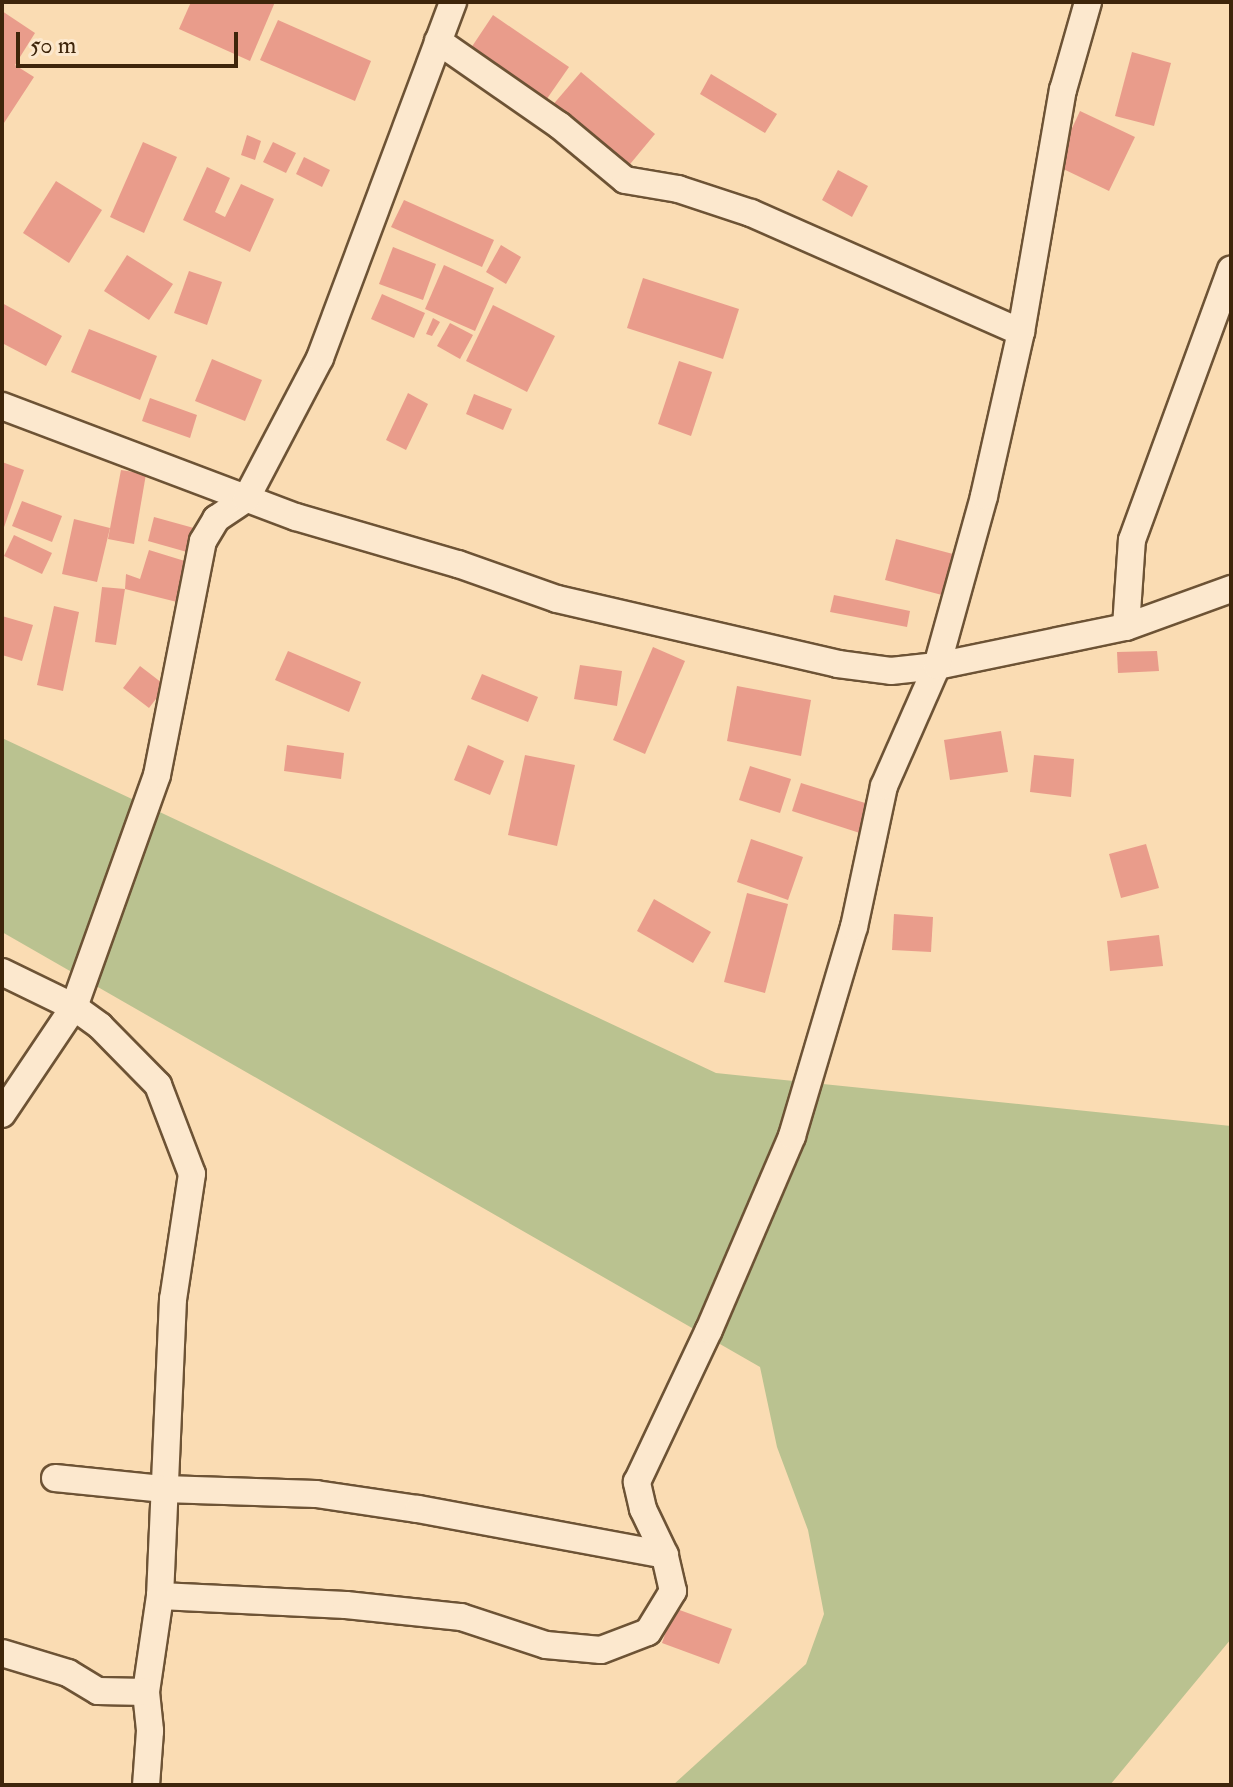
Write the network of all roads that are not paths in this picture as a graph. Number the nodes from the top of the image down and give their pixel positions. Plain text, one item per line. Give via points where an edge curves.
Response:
1 (453, 2) edge
2 (1088, 2) edge
3 (438, 41) junction
4 (1231, 270) edge
5 (1021, 332) junction
6 (2, 406) edge
7 (246, 499) junction
8 (1231, 589) edge
9 (1126, 627) junction
10 (937, 666) junction
11 (2, 972) edge
12 (74, 1007) junction
13 (2, 1114) edge
14 (55, 1478) dead end
15 (164, 1489) junction
16 (665, 1555) junction
17 (160, 1596) junction
18 (2, 1653) edge
19 (146, 1692) junction
20 (146, 1785) edge

1 - 3 street
2 - 5 street via 1063,90
3 - 5 street via 559,125 625,180 678,189 751,213
3 - 7 street via 320,358
4 - 9 street via 1132,540
5 - 10 street via 984,496
6 - 7 street
7 - 10 street via 557,599 681,629 838,664 891,671
7 - 12 street via 216,519 203,541 157,775
8 - 9 street
9 - 10 street
10 - 16 street via 884,786 854,927 792,1136 637,1482 643,1509
11 - 12 street
12 - 13 street
12 - 15 street via 158,1085 192,1174 173,1299
14 - 15 street
15 - 16 street via 316,1494
15 - 17 street
16 - 17 street via 673,1591 648,1632 601,1650 546,1645 461,1617
17 - 19 street
18 - 19 street via 68,1673 98,1691
19 - 20 street

